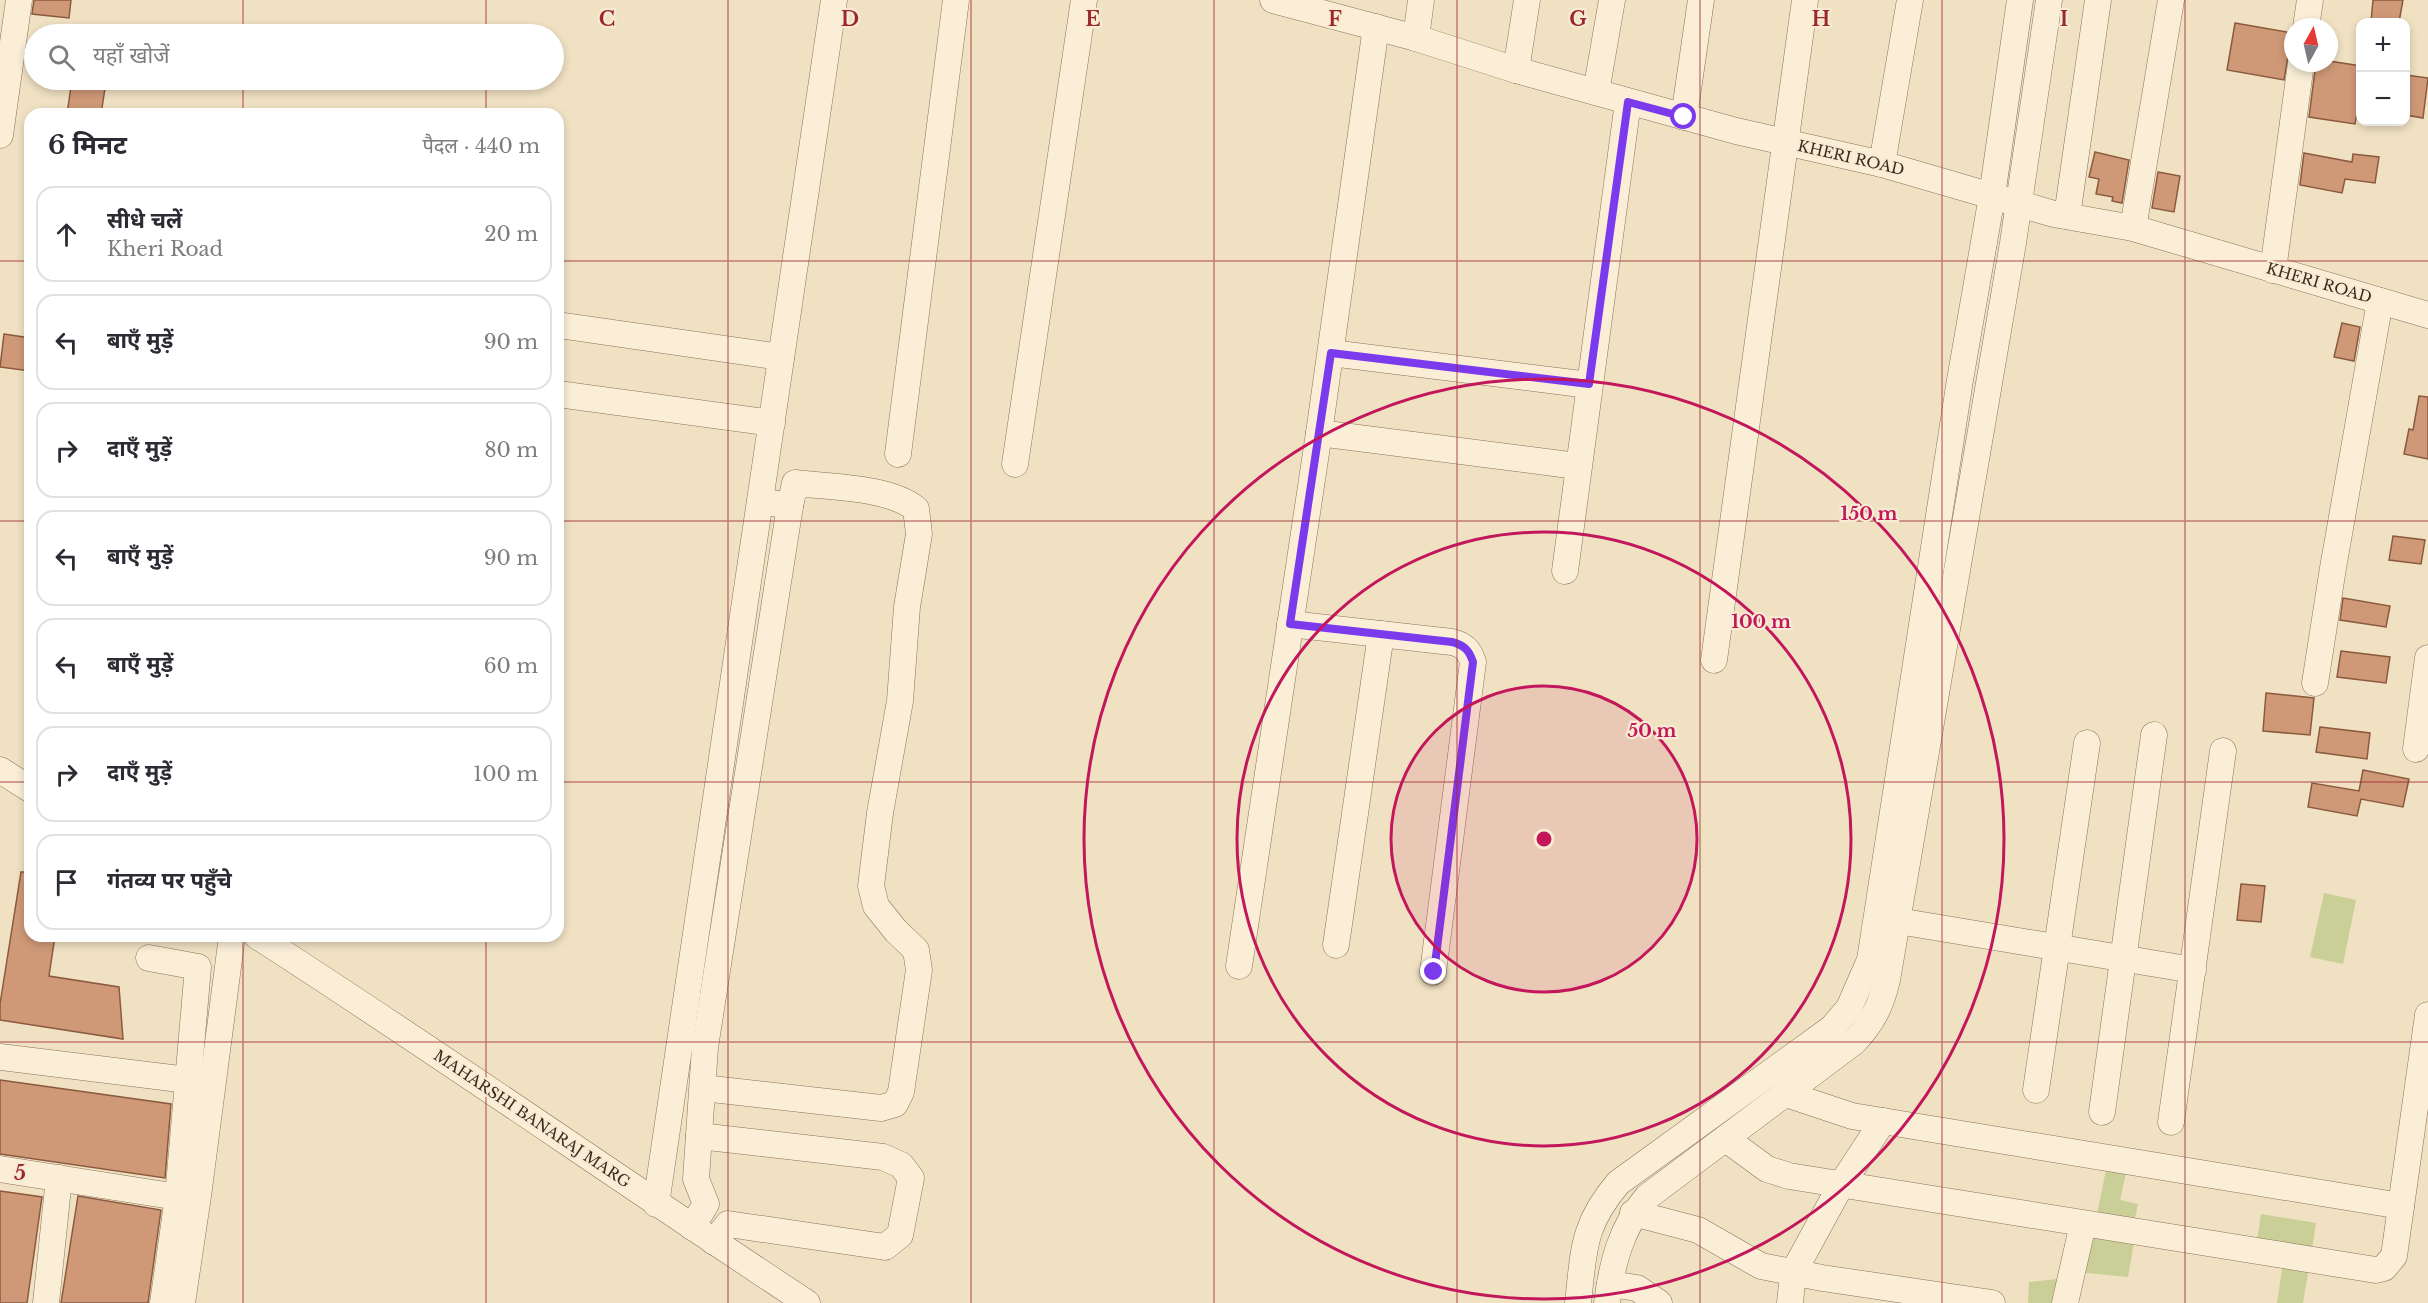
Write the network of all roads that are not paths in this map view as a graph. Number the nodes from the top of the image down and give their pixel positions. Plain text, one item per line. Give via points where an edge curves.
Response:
1 (19, 0) edge
2 (834, 0) edge
3 (956, 0) edge
4 (1084, 0) edge
5 (1273, 0) edge
6 (1421, 0) edge
7 (1527, 0) edge
8 (1612, 0) edge
9 (1701, 0) edge
10 (1805, 0) edge
11 (1910, 0) edge
12 (2019, 0) edge
13 (2049, 0) edge
14 (2098, 0) edge
15 (2170, 0) edge
16 (2310, 0) edge
17 (1318, 6) edge
18 (2307, 18) edge
19 (1377, 27) junction
20 (1416, 38) junction
21 (1516, 70) junction
22 (2300, 72) edge
23 (1596, 92) junction
24 (1628, 102) junction
25 (1684, 117) junction
26 (1, 118) edge
27 (1785, 142) junction
28 (1882, 164) junction
29 (1992, 196) junction
30 (2019, 204) junction
31 (2067, 216) junction
32 (2133, 228) junction
33 (2272, 270) junction
34 (2380, 301) junction
35 (2428, 315) edge
36 (564, 327) edge
37 (1331, 353) junction
38 (781, 357) junction
39 (1589, 384) junction
40 (564, 395) edge
41 (772, 423) junction
42 (1319, 433) junction
43 (898, 454) dead end
44 (1015, 464) dead end
45 (1578, 466) junction
46 (760, 501) junction
47 (791, 502) junction
48 (1565, 571) dead end
49 (1290, 624) junction
50 (1381, 634) junction
51 (2428, 658) edge
52 (1714, 660) dead end
53 (2315, 683) dead end
54 (2154, 735) dead end
55 (2087, 743) dead end
56 (2416, 750) dead end
57 (2223, 751) dead end
58 (0, 770) edge
59 (24, 785) edge
60 (1898, 921) junction
61 (231, 942) edge
62 (266, 942) edge
63 (1336, 945) dead end
64 (2057, 948) junction
65 (149, 958) dead end
66 (2122, 959) junction
67 (1239, 966) dead end
68 (2193, 970) junction
69 (1434, 972) dead end
70 (2428, 1015) edge
71 (0, 1057) edge
72 (188, 1080) junction
73 (703, 1089) junction
74 (2036, 1090) dead end
75 (1786, 1094) junction
76 (2102, 1112) dead end
77 (1883, 1121) junction
78 (2172, 1122) dead end
79 (699, 1136) junction
80 (1726, 1139) junction
81 (0, 1169) edge
82 (59, 1178) junction
83 (1840, 1185) junction
84 (177, 1197) junction
85 (656, 1204) junction
86 (2401, 1206) junction
87 (1634, 1213) junction
88 (2084, 1224) junction
89 (692, 1227) junction
90 (714, 1242) junction
91 (1793, 1273) junction
92 (1608, 1293) edge
93 (46, 1303) edge
94 (163, 1303) edge
95 (182, 1303) edge
96 (807, 1303) edge
97 (1578, 1303) edge
98 (1659, 1303) edge
99 (1790, 1303) edge
100 (1992, 1303) edge
101 (2065, 1303) edge

1 - 26 street
2 - 38 street
3 - 43 street
4 - 44 street
5 - 17 street, KHERI ROAD
6 - 20 street
7 - 21 street
8 - 23 street
9 - 25 street
10 - 27 street
11 - 28 street
12 - 29 street
13 - 30 street
14 - 31 street
15 - 32 street
16 - 18 street
17 - 19 street, KHERI ROAD
19 - 20 street, KHERI ROAD
19 - 37 street
20 - 21 street, KHERI ROAD
21 - 23 street, KHERI ROAD
22 - 33 street
23 - 24 street, KHERI ROAD
24 - 25 street, KHERI ROAD
24 - 39 street
25 - 27 street, KHERI ROAD
27 - 28 street, KHERI ROAD
27 - 52 street
28 - 29 street, KHERI ROAD
29 - 30 street, KHERI ROAD
29 - 97 street via 1872,949 1864,977 1849,1008 1832,1028 1618,1183 1592,1220 1585,1242
30 - 31 street, KHERI ROAD
30 - 60 street
31 - 32 street, KHERI ROAD
32 - 33 street, KHERI ROAD
33 - 34 street, KHERI ROAD
34 - 35 street, KHERI ROAD
34 - 53 street
36 - 38 street
37 - 39 street
37 - 42 street
38 - 41 street
39 - 45 street
40 - 41 street
41 - 46 street
42 - 45 street
42 - 49 street
45 - 48 street
46 - 47 street
46 - 85 street
47 - 73 street via 705,1047
47 - 73 street via 795,483 888,494 916,509 919,534 907,607 900,701 871,886 876,906 916,950 919,970 901,1092 895,1104 881,1108
49 - 50 street
49 - 67 street
50 - 63 street
50 - 69 street via 1462,645 1473,662
51 - 56 street
54 - 66 street
55 - 64 street
57 - 68 street
58 - 59 street
60 - 64 street
60 - 75 street via 1881,1005 1869,1026
61 - 95 street
62 - 85 street, MAHARSHI BANARAJ MARG
64 - 66 street
64 - 74 street
65 - 72 street via 198,967
66 - 68 street
66 - 76 street
68 - 78 street
70 - 86 street
71 - 72 street
72 - 84 street
73 - 79 street
75 - 77 street via 1852,1116
75 - 80 street
77 - 83 street
77 - 86 street
79 - 89 street via 696,1179 706,1204
79 - 90 street via 883,1157 901,1165 911,1178 900,1235 885,1247 728,1224
80 - 83 street via 1767,1169
80 - 87 street via 1647,1197
81 - 82 street
82 - 84 street
82 - 93 street
83 - 88 street
83 - 91 street
84 - 94 street
85 - 89 street, MAHARSHI BANARAJ MARG
86 - 88 street via 2394,1256 2384,1268 2376,1270
87 - 91 street via 1698,1230 1761,1266
87 - 92 street via 1621,1238
88 - 101 street
89 - 90 street, MAHARSHI BANARAJ MARG
90 - 96 street, MAHARSHI BANARAJ MARG
91 - 99 street
91 - 100 street
92 - 98 street via 1637,1288

